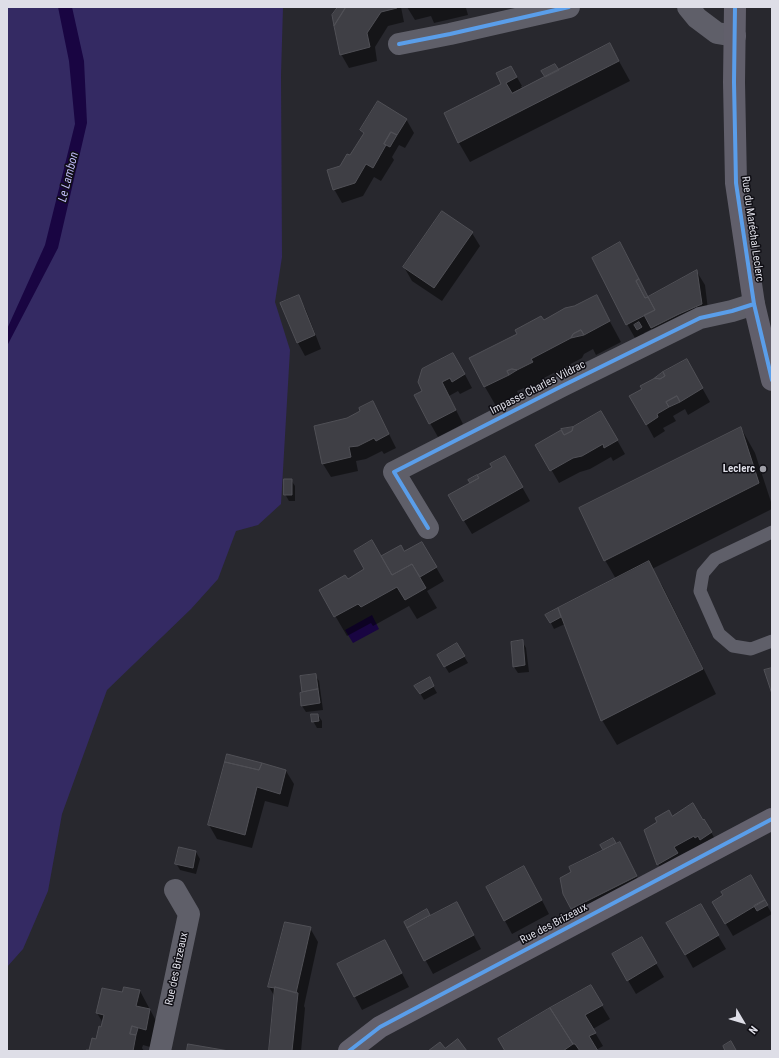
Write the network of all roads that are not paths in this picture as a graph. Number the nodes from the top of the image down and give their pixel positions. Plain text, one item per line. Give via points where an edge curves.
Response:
1 (569, 7) edge
2 (688, 7) edge
3 (735, 7) edge
4 (735, 36) junction
5 (400, 44) dead end
6 (754, 304) junction
7 (772, 380) edge
8 (428, 528) dead end
9 (772, 532) edge
10 (772, 641) edge
11 (772, 818) edge
12 (175, 890) dead end
13 (160, 1051) edge
14 (349, 1051) edge

1 - 5 street
2 - 4 street via 717,34
3 - 4 main road, Rue du Maréchal Leclerc
4 - 6 main road, Rue du Maréchal Leclerc via 736,183
6 - 7 main road, Rue du Maréchal Leclerc
6 - 8 street, Impasse Charles Vildrac via 732,312 700,318 394,472
9 - 10 lane via 715,559 703,573 700,591 719,634 733,646 751,649
11 - 14 street, Rue des Brizeaux via 380,1028
12 - 13 street, Rue des Brizeaux via 189,914

